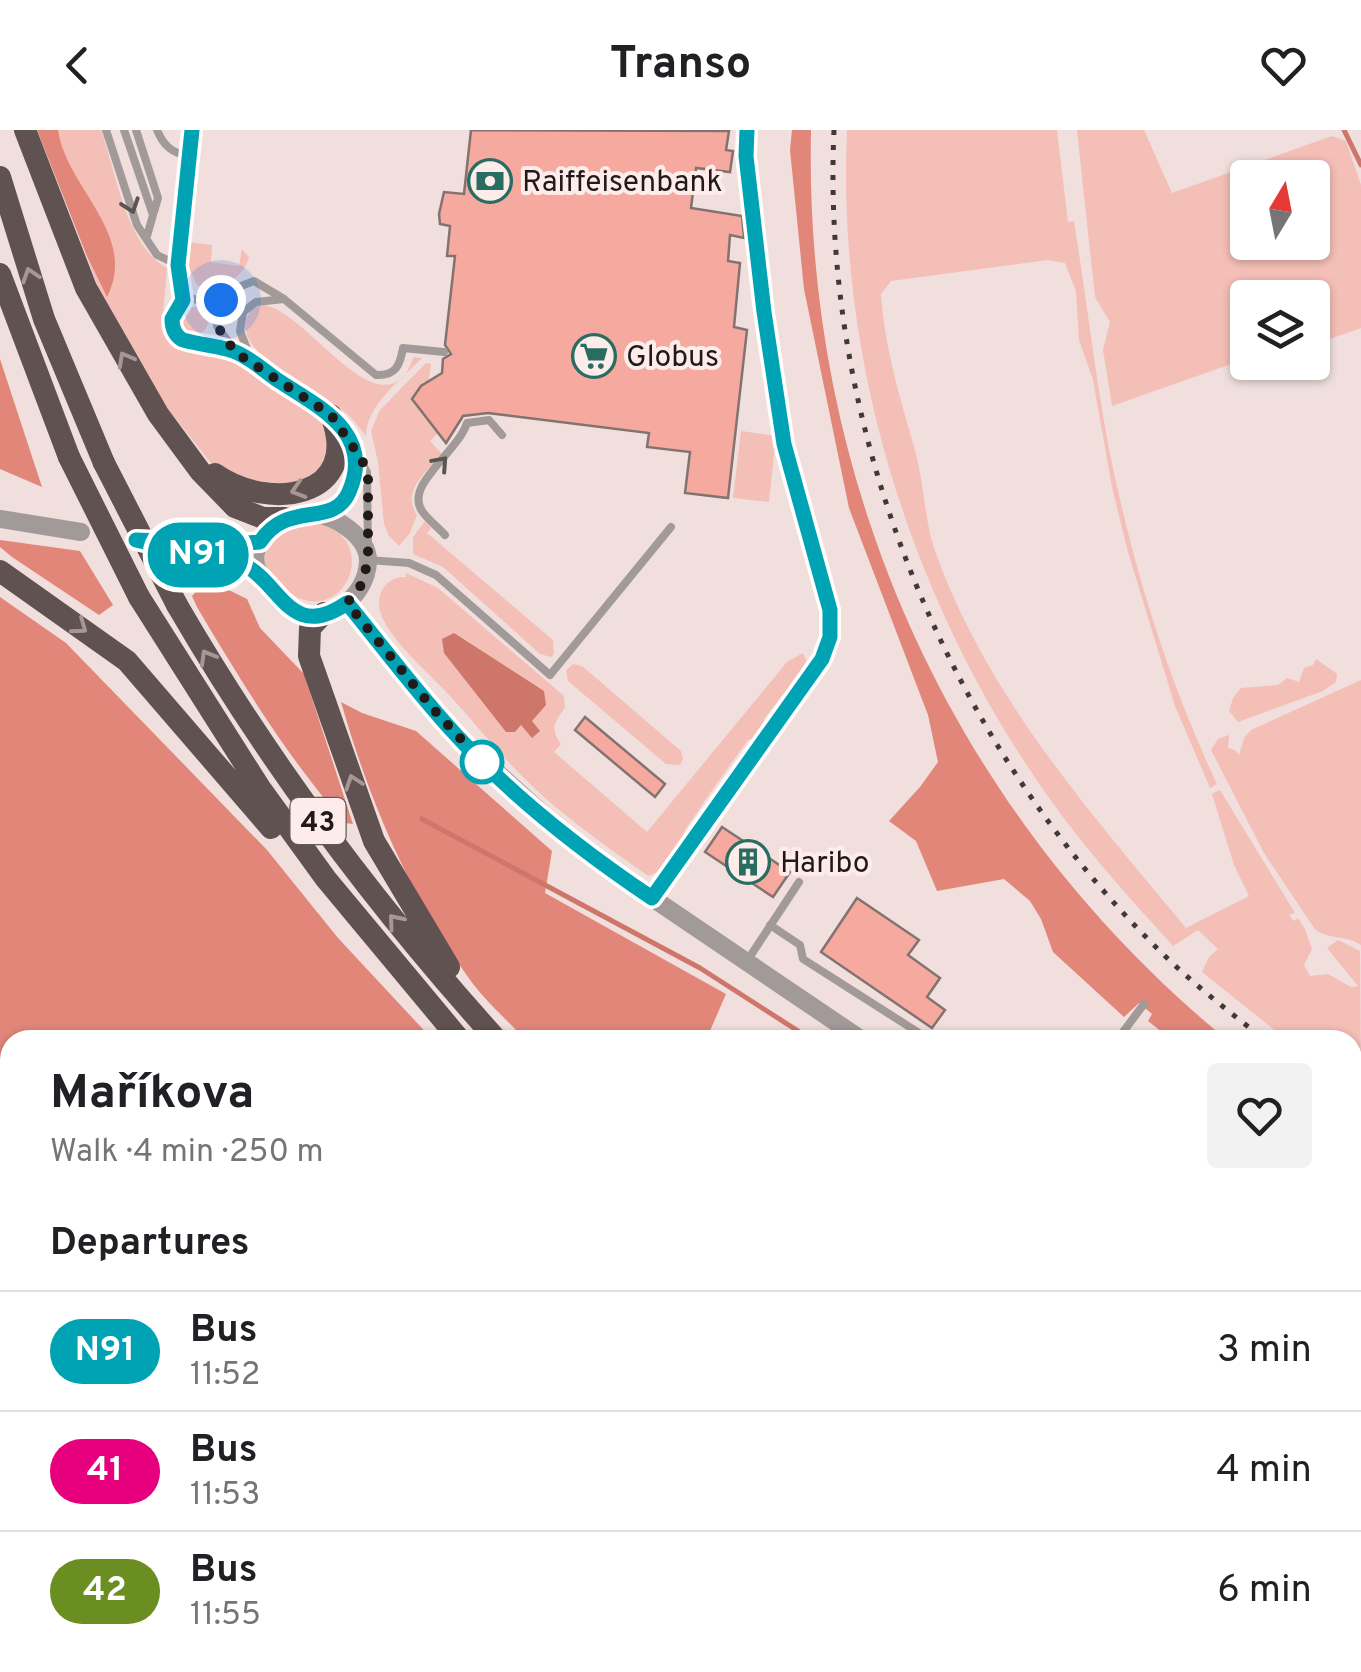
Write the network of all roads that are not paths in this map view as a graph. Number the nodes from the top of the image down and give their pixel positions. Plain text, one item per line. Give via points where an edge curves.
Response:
1 (24, 130) edge
2 (106, 130) edge
3 (124, 130) edge
4 (136, 130) edge
5 (157, 130) edge
6 (192, 130) edge
7 (747, 130) edge
8 (190, 156) junction
9 (0, 177) edge
10 (153, 215) junction
11 (147, 236) junction
12 (178, 265) junction
13 (0, 274) edge
14 (183, 300) junction
15 (284, 300) junction
16 (213, 306) junction
17 (217, 326) junction
18 (202, 342) junction
19 (235, 352) junction
20 (444, 352) dead end
21 (253, 363) junction
22 (158, 414) junction
23 (331, 415) junction
24 (502, 435) dead end
25 (353, 444) junction
26 (323, 515) junction
27 (285, 518) junction
28 (0, 520) edge
29 (671, 527) dead end
30 (81, 532) dead end
31 (445, 535) dead end
32 (260, 542) junction
33 (368, 557) junction
34 (0, 571) edge
35 (256, 572) junction
36 (347, 603) junction
37 (324, 614) junction
38 (326, 879) junction
39 (799, 882) dead end
40 (652, 898) junction
41 (770, 926) junction
42 (746, 961) junction
43 (1144, 1004) dead end
44 (481, 1022) junction
45 (452, 1030) edge
46 (488, 1030) edge
47 (847, 1030) edge
48 (914, 1030) edge
49 (1124, 1030) edge

22 -> 1 highway via 86,288
2 -> 11 lane
3 - 10 lane
4 - 10 lane via 158,198
5 - 8 lane via 173,152
6 - 8 lane
7 - 40 lane via 773,386 830,610 830,637 822,659
8 - 12 lane
44 -> 9 highway, 43, bridge via 372,893 272,758 176,606 104,463 44,318
10 - 11 lane
11 - 12 lane via 157,255
12 - 14 lane
13 - 38 highway, 43, bridge via 70,457 139,597 230,744
14 - 16 lane
14 - 18 lane via 172,319 175,333
15 - 16 lane via 254,281
15 - 20 lane via 376,375 396,368 403,348
15 - 21 lane via 256,302 243,312 240,331
16 - 17 lane
17 - 18 lane
17 - 19 lane
18 - 19 lane
19 - 21 lane
21 - 23 lane
23 -> 22 highway via 338,445 328,473 309,488 275,496 248,492 214,474
22 - 27 highway via 235,506
23 - 25 lane
31 -> 24 lane via 422,512 418,487 456,445 466,423 489,420
25 - 26 lane via 350,491
25 - 33 lane via 368,476
26 - 27 street
26 - 33 street via 349,530
27 - 32 street
28 - 30 street
29 - 33 lane via 550,675 436,574
32 - 35 street
32 - 35 street via 136,540
33 - 36 street via 362,584
34 -> 38 highway via 127,661 271,827
35 - 37 street via 287,607
36 - 37 street
36 - 40 street via 480,760
44 -> 37 highway via 374,841 309,656 310,628
38 - 45 highway, 43
39 - 41 lane
40 - 42 street
41 - 42 lane
41 - 48 lane via 800,945 803,959
42 - 47 street
43 - 49 lane
44 - 46 highway, 43

